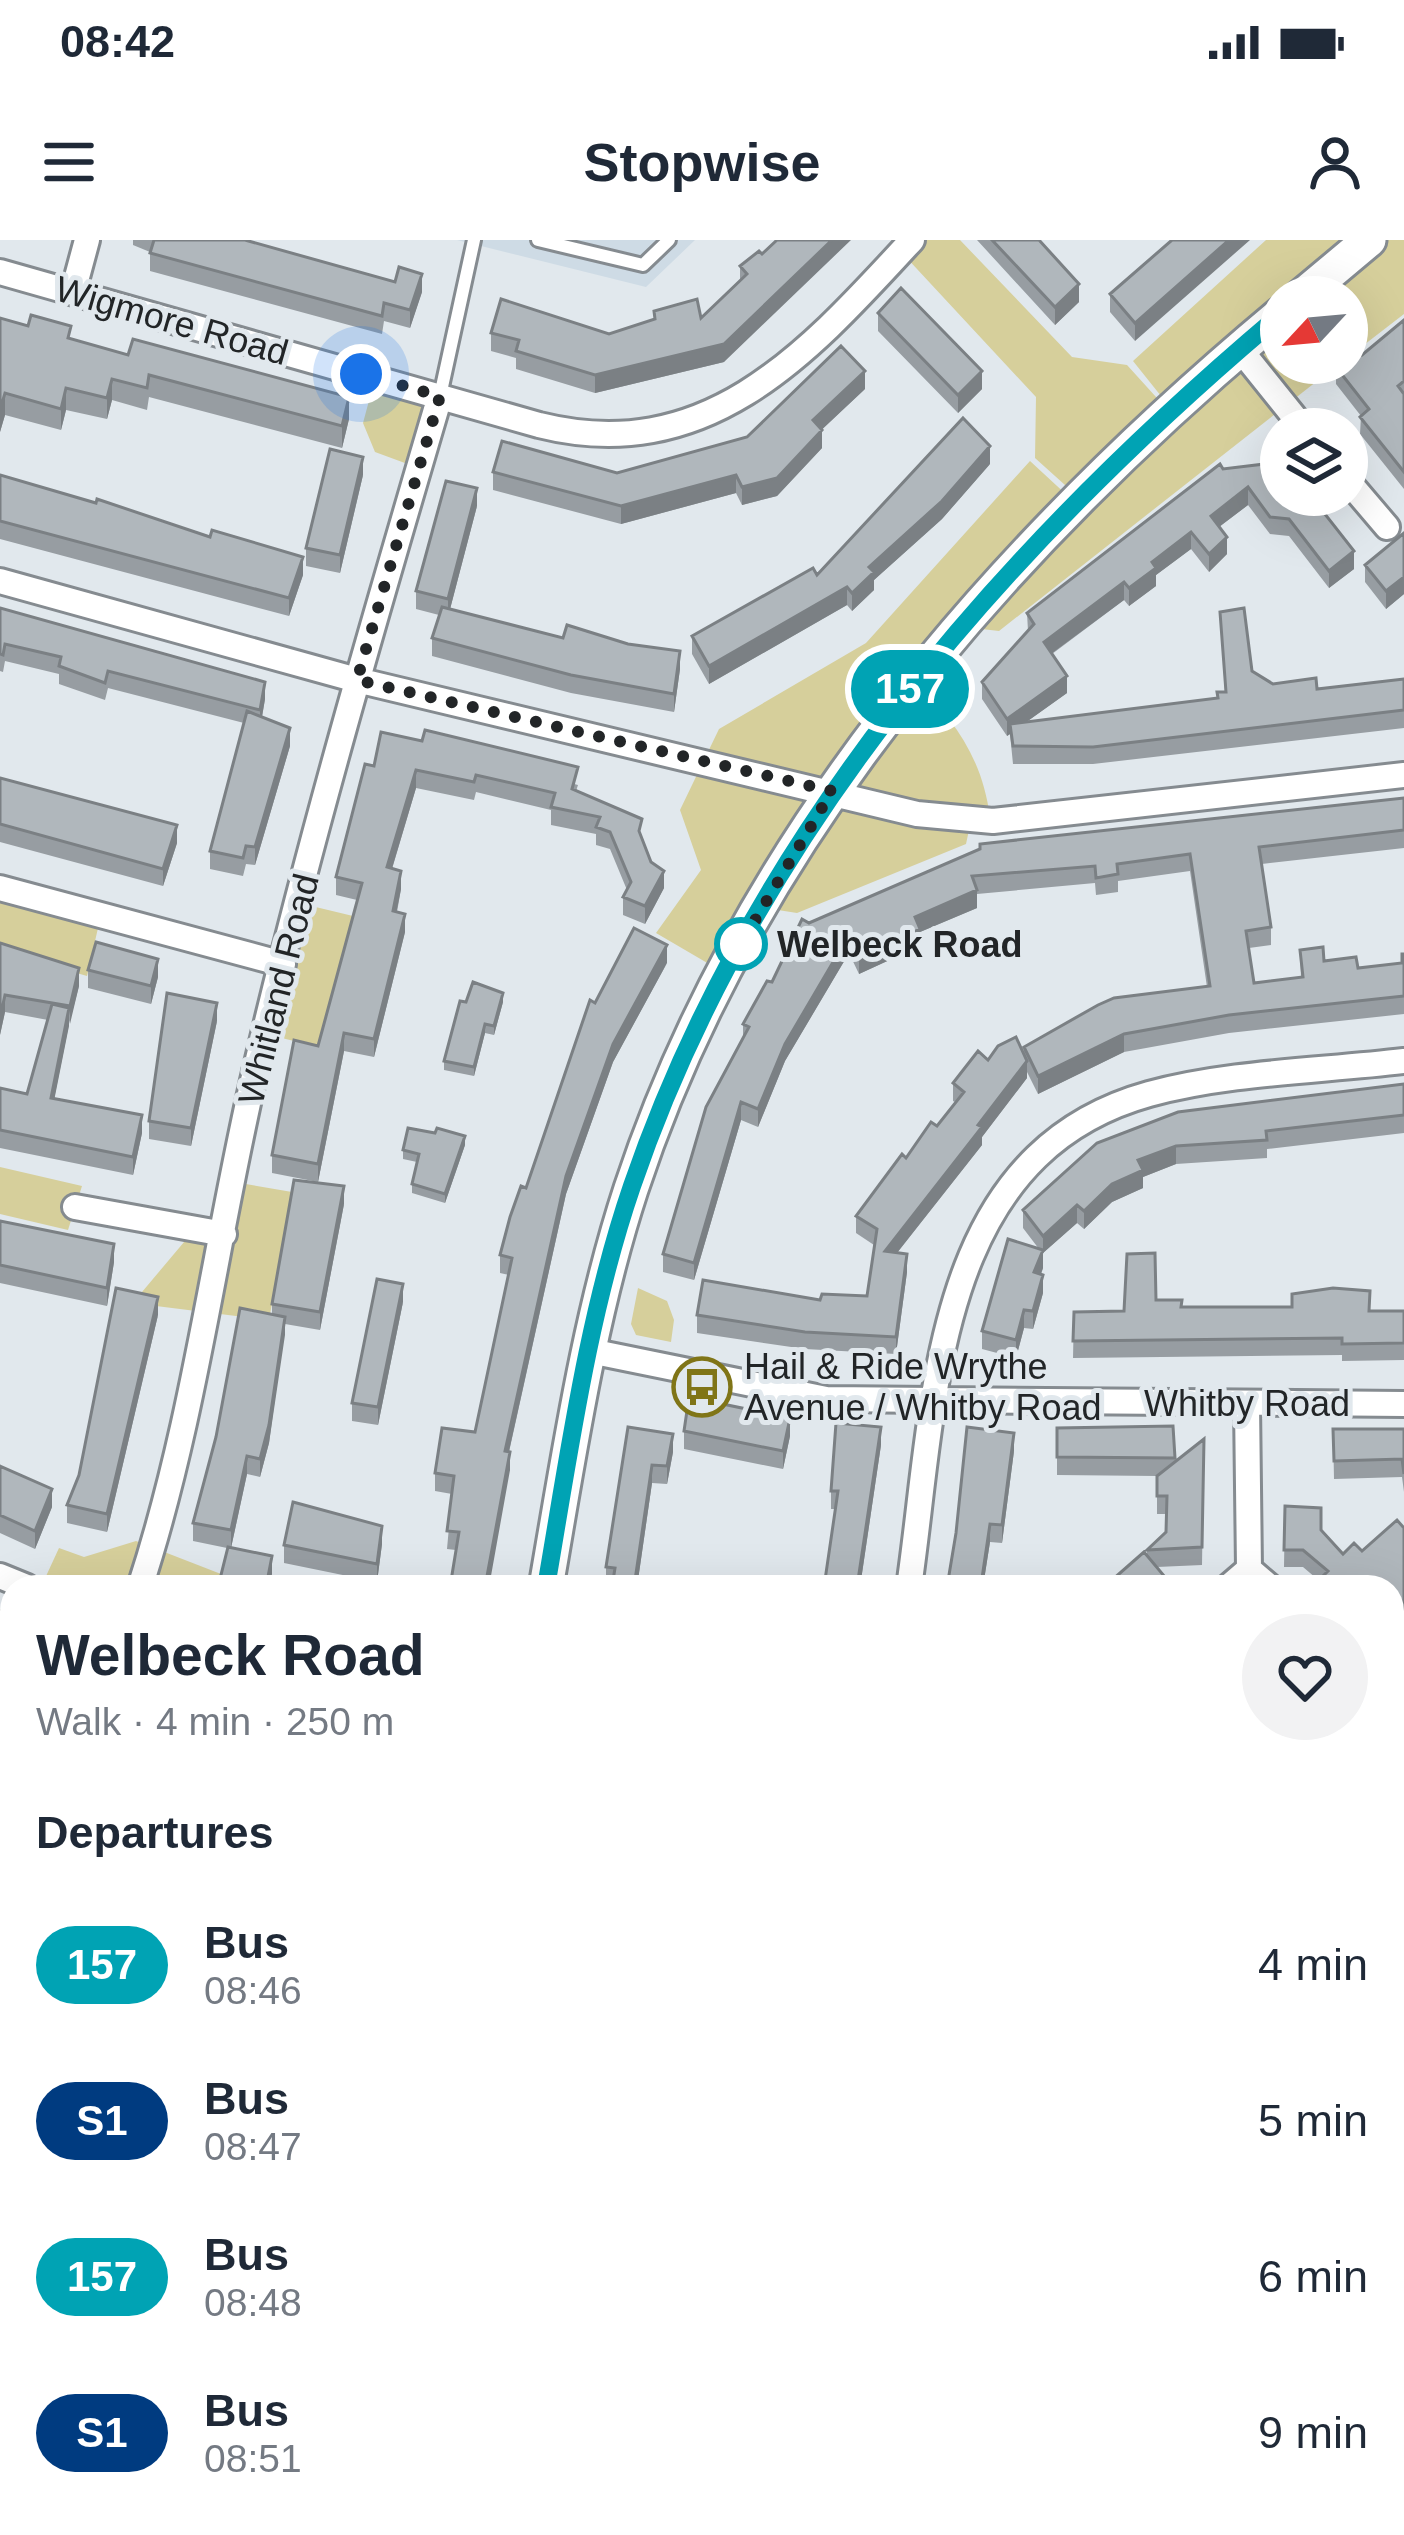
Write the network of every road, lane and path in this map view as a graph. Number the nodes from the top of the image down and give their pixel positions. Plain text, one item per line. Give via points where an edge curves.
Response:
1 (88, 240) edge
2 (474, 240) edge
3 (538, 240) edge
4 (669, 240) edge
5 (912, 240) edge
6 (1369, 240) edge
7 (0, 272) edge
8 (1326, 276) edge
9 (73, 292) junction
10 (1260, 331) edge
11 (1240, 348) junction
12 (440, 396) junction
13 (1287, 408) edge
14 (1368, 505) edge
15 (1387, 527) dead end
16 (0, 581) edge
17 (357, 680) junction
18 (1404, 775) edge
19 (832, 791) junction
20 (0, 888) edge
21 (283, 964) junction
22 (1404, 1061) edge
23 (75, 1207) dead end
24 (224, 1234) junction
25 (590, 1351) junction
26 (937, 1401) junction
27 (1247, 1404) junction
28 (1404, 1404) edge
29 (1249, 1569) junction
30 (143, 1575) edge
31 (548, 1575) edge
32 (911, 1575) edge
33 (1242, 1575) edge
34 (1256, 1575) edge

1 - 9 street
2 - 12 lane
3 - 4 lane via 643,265
5 - 12 street, Wigmore Road via 775,374 700,420 586,437
6 - 8 main road
7 - 9 street, Wigmore Road
9 - 12 street, Wigmore Road
10 - 11 main road
11 - 13 street
11 - 19 main road via 1074,498 956,629
12 - 17 street, Whitland Road
14 - 15 street
16 - 17 street
17 - 19 street
17 - 21 street, Whitland Road
18 - 19 street via 993,821 917,814
19 - 25 main road via 670,1082 630,1191
20 - 21 street
21 - 24 street, Whitland Road
22 - 26 street via 1147,1095 1055,1144 993,1209 967,1256
23 - 24 street
24 - 30 street, Whitland Road
25 - 26 street, Whitby Road via 826,1399
25 - 31 main road
26 - 27 street, Whitby Road
26 - 32 street
27 - 28 street, Whitby Road
27 - 29 street
29 - 33 street
29 - 34 street

